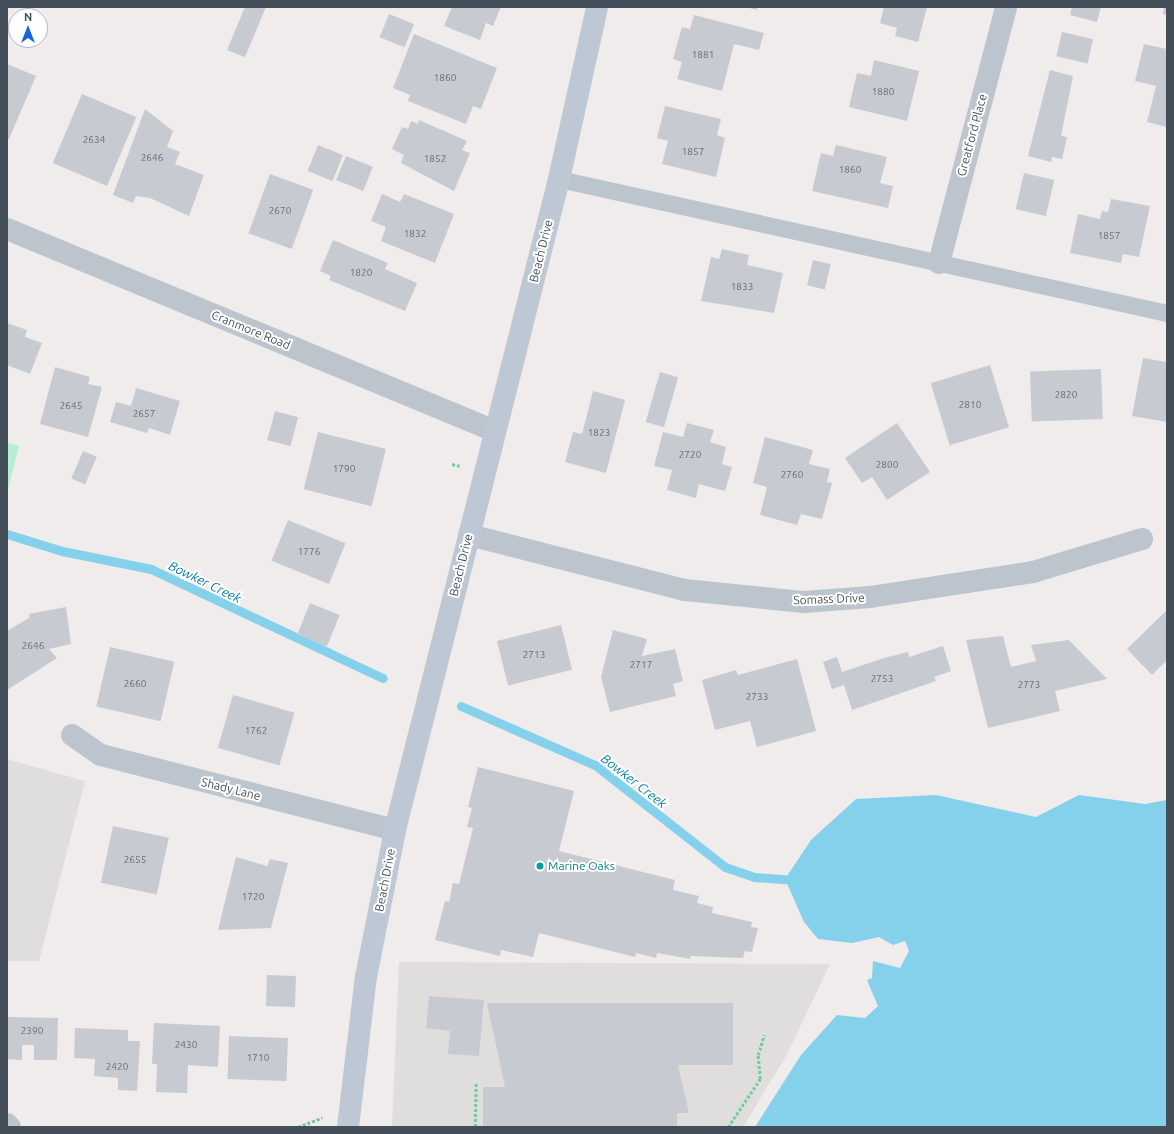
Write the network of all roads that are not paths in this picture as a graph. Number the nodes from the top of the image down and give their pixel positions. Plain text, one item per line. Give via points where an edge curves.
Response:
1 (597, 7) edge
2 (1006, 7) edge
3 (559, 179) junction
4 (7, 229) edge
5 (939, 263) junction
6 (1167, 313) edge
7 (494, 431) junction
8 (469, 535) junction
9 (1142, 539) dead end
10 (72, 735) dead end
11 (395, 830) junction
12 (7, 1124) edge
13 (10, 1127) edge
14 (348, 1127) edge

1 - 3 main road, Beach Drive
2 - 5 street, Greatford Place
3 - 5 lane
3 - 7 main road, Beach Drive
4 - 7 street, Cranmore Road
5 - 6 lane
7 - 8 main road, Beach Drive
8 - 9 street, Somass Drive via 685,590 804,602 870,597 1033,572
8 - 11 main road, Beach Drive
10 - 11 street, Shady Lane via 101,755
11 - 14 main road, Beach Drive via 366,977
12 - 13 street

